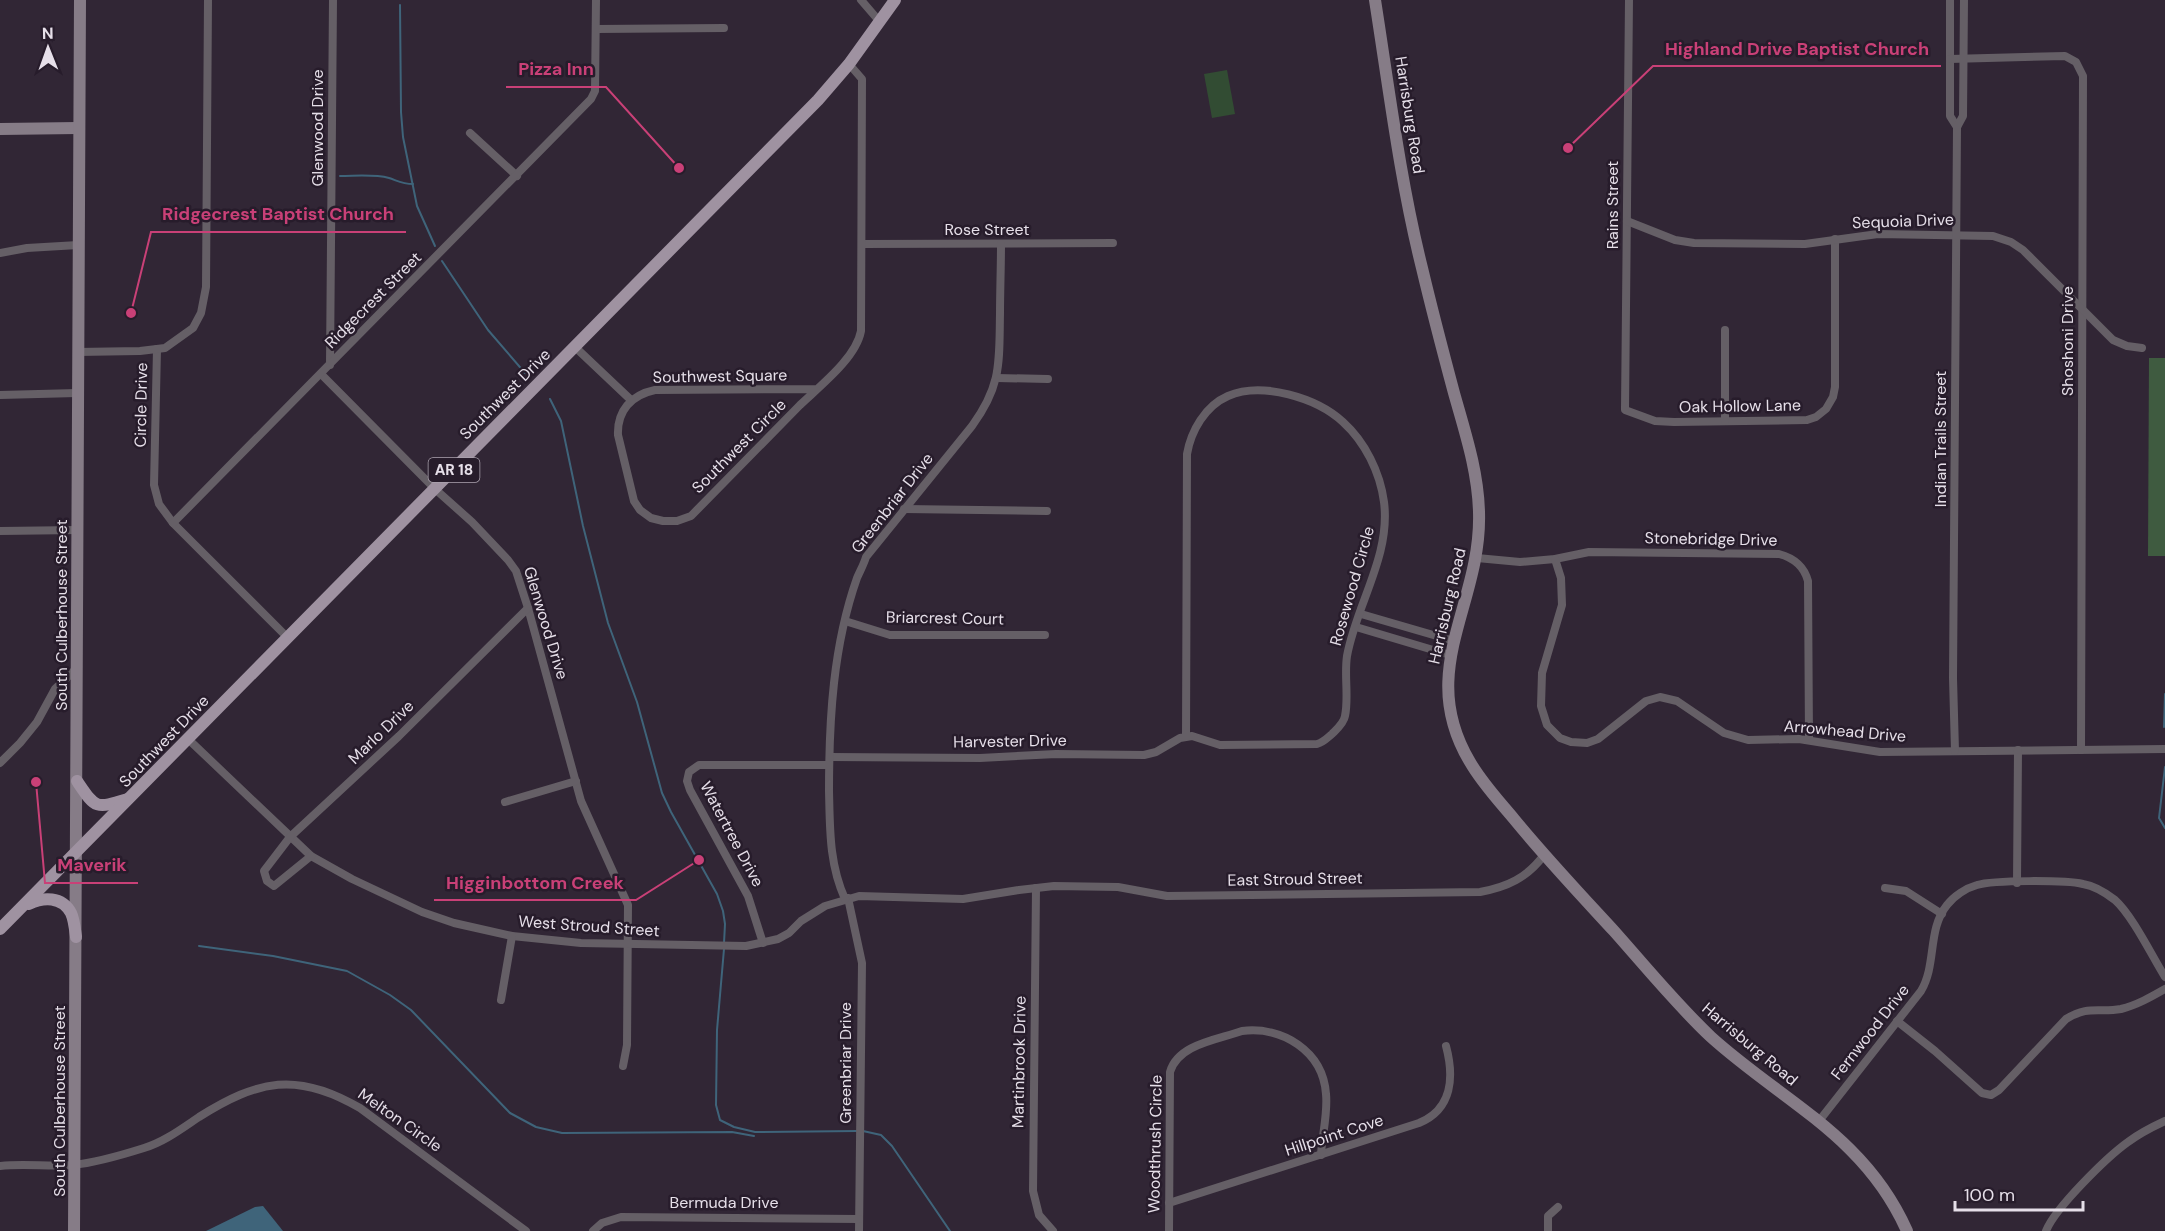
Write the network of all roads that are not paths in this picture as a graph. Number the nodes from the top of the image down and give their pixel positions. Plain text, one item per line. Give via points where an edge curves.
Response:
1 (80, 0) edge
2 (208, 0) edge
3 (333, 0) edge
4 (596, 0) edge
5 (861, 0) edge
6 (894, 0) edge
7 (1375, 0) edge
8 (1629, 0) edge
9 (1950, 0) edge
10 (1964, 0) edge
11 (880, 22) junction
12 (724, 28) dead end
13 (596, 29) junction
14 (1964, 58) junction
15 (1950, 59) junction
16 (849, 64) junction
17 (1950, 92) junction
18 (1964, 92) junction
19 (78, 128) junction
20 (1957, 128) junction
21 (0, 129) edge
22 (470, 133) dead end
23 (517, 176) junction
24 (1627, 221) junction
25 (1956, 234) junction
26 (1835, 239) junction
27 (1113, 243) dead end
28 (862, 244) junction
29 (1001, 244) junction
30 (78, 245) junction
31 (0, 253) edge
32 (2083, 309) junction
33 (1725, 330) dead end
34 (575, 347) junction
35 (2142, 348) dead end
36 (157, 349) junction
37 (77, 352) junction
38 (330, 365) junction
39 (321, 374) junction
40 (996, 378) junction
41 (1048, 380) dead end
42 (817, 389) junction
43 (77, 393) junction
44 (0, 395) edge
45 (631, 400) junction
46 (1625, 410) joint
47 (1725, 421) junction
48 (435, 489) junction
49 (904, 509) junction
50 (1047, 511) dead end
51 (173, 523) junction
52 (78, 530) junction
53 (0, 531) edge
54 (1477, 558) junction
55 (1555, 559) junction
56 (528, 608) junction
57 (1360, 614) junction
58 (845, 621) junction
59 (1356, 627) junction
60 (1045, 635) dead end
61 (288, 638) junction
62 (1454, 641) junction
63 (1450, 655) junction
64 (78, 667) junction
65 (1186, 737) junction
66 (188, 739) junction
67 (1809, 740) junction
68 (2018, 750) junction
69 (2081, 750) junction
70 (2165, 750) edge
71 (1954, 751) junction
72 (830, 761) junction
73 (0, 764) edge
74 (77, 781) junction
75 (576, 781) junction
76 (132, 797) junction
77 (505, 802) dead end
78 (290, 837) junction
79 (77, 852) junction
80 (1544, 855) junction
81 (311, 856) junction
82 (2017, 883) junction
83 (1036, 888) junction
84 (1885, 888) dead end
85 (847, 898) junction
86 (22, 908) junction
87 (1942, 914) junction
88 (0, 929) edge
89 (76, 936) junction
90 (512, 936) junction
91 (763, 943) junction
92 (628, 945) junction
93 (2165, 977) edge
94 (2165, 989) edge
95 (501, 1000) dead end
96 (1897, 1021) junction
97 (1446, 1046) dead end
98 (623, 1066) dead end
99 (1819, 1121) junction
100 (2165, 1121) edge
101 (1321, 1155) junction
102 (75, 1165) junction
103 (0, 1166) edge
104 (1169, 1203) junction
105 (1558, 1207) dead end
106 (859, 1219) junction
107 (74, 1231) edge
108 (526, 1231) edge
109 (593, 1231) edge
110 (859, 1231) edge
111 (1053, 1231) edge
112 (1169, 1231) edge
113 (1548, 1231) edge
114 (1907, 1231) edge
115 (2046, 1231) edge

1 - 19 main road, South Culberhouse Street
2 - 36 street, Circle Drive via 206,287 201,314 193,328 165,348
3 - 38 street, Glenwood Drive
4 - 13 street
5 - 11 street
6 - 11 main road, Southwest Drive / AR 18
7 - 54 main road, Harrisburg Road via 1413,232 1475,475 1479,509
8 - 24 street, Rains Street
9 - 15 street, Indian Trails Street
10 - 14 street, Indian Trails Street
11 - 16 main road, Southwest Drive / AR 18
12 - 13 street
13 - 23 street, Ridgecrest Street via 593,96
14 - 15 street, Shoshoni Drive
14 - 18 street, Indian Trails Street
14 - 32 street, Shoshoni Drive via 2065,56 2080,67
15 - 17 street, Indian Trails Street
16 - 28 street, Southwest Circle via 862,80
16 - 34 main road, Southwest Drive / AR 18
17 - 18 street
17 - 20 street, Indian Trails Street via 1950,116
18 - 20 street, Indian Trails Street via 1963,116
19 - 21 main road
19 - 30 main road, South Culberhouse Street
20 - 25 street, Indian Trails Street
22 - 23 street
23 - 38 street, Ridgecrest Street
24 - 26 street, Sequoia Drive via 1675,240 1694,243 1796,244
24 - 46 street, Rains Street
25 - 26 street, Sequoia Drive via 1878,234
25 - 32 street, Sequoia Drive via 1993,236 2011,242
25 - 71 street, Indian Trails Street
26 - 47 street, Oak Hollow Lane via 1835,387 1827,406 1816,417 1801,421
27 - 29 street, Rose Street
28 - 29 street, Rose Street
28 - 42 street, Southwest Circle via 859,340 851,354
29 - 40 street, Greenbriar Drive via 1000,352
30 - 31 street
30 - 37 main road, South Culberhouse Street
32 - 35 street, Sequoia Drive via 2113,340
32 - 69 street, Shoshoni Drive
33 - 47 street
34 - 45 street
34 - 48 main road, Southwest Drive / AR 18
36 - 37 street
36 - 51 street, Circle Drive via 154,485 159,504
37 - 43 main road, South Culberhouse Street
38 - 39 street, Ridgecrest Street
39 - 48 street, Glenwood Drive
39 - 51 street, Ridgecrest Street
40 - 41 street
40 - 49 street, Greenbriar Drive via 978,417
42 - 45 street, Southwest Square via 655,390
42 - 45 street, Southwest Circle via 691,516 677,521 651,518 634,501 618,435 620,415
43 - 44 street
43 - 52 main road, South Culberhouse Street
46 - 47 street, Oak Hollow Lane via 1656,422
48 - 56 street, Glenwood Drive via 508,560 516,571
48 - 61 main road, Southwest Drive / AR 18
49 - 50 street
49 - 58 street, Greenbriar Drive via 866,557
51 - 61 street, Circle Drive
52 - 53 street
52 - 64 main road, South Culberhouse Street
54 - 55 street, Stonebridge Drive via 1520,562
54 - 62 main road, Harrisburg Road
55 - 67 street, Stonebridge Drive via 1589,552 1638,552 1779,554 1796,561 1808,581
55 - 67 street, Arrowhead Drive via 1563,598 1542,673 1541,706 1547,725 1560,738 1576,743 1595,741 1646,701 1660,698 1677,701 1736,737
56 - 75 street, Glenwood Drive
56 - 78 street, Marlo Drive
57 - 59 street, Rosewood Circle
57 - 62 street
57 - 65 street, Rosewood Circle via 1385,523 1380,484 1361,442 1334,415 1305,399 1266,391 1234,394 1221,400 1194,429 1187,453
58 - 60 street, Briarcrest Court via 890,635
58 - 72 street, Greenbriar Drive via 832,697
59 - 63 street
59 - 65 street, Rosewood Circle via 1346,663 1345,717 1323,742 1220,745
61 - 66 main road, Southwest Drive / AR 18
62 - 63 main road, Harrisburg Road
63 - 80 main road, Harrisburg Road via 1448,698 1460,743 1481,779
64 - 73 street via 55,688 37,722
64 - 74 main road, South Culberhouse Street
65 - 72 street, Harvester Drive via 1144,755
66 - 76 main road, Southwest Drive / AR 18
66 - 78 street, West Stroud Street
67 - 71 street, Arrowhead Drive via 1880,752
68 - 69 street, Arrowhead Drive
68 - 71 street, Arrowhead Drive
68 - 82 street
69 - 70 street, Arrowhead Drive
72 - 85 street, Greenbriar Drive via 831,852
72 - 91 street, Watertree Drive via 699,765 689,772 690,790 748,896
74 - 76 main road via 88,799 102,805
74 - 79 main road, South Culberhouse Street
75 - 77 street
75 - 92 street, Glenwood Drive via 597,841 625,896
76 - 79 main road, Southwest Drive / AR 18
78 - 81 street, West Stroud Street
78 - 81 street, Marlo Drive via 264,871 267,881 274,886
79 - 86 main road, Southwest Drive / AR 18
79 - 89 main road, South Culberhouse Street
80 - 83 street, East Stroud Street via 1518,880 1480,892 1177,896 1118,887
80 - 99 main road, Harrisburg Road via 1696,1022 1747,1067
81 - 90 street, West Stroud Street via 422,912
82 - 87 street, Fernwood Drive via 1975,885 1947,904
82 - 93 street, Fernwood Drive via 2080,883 2102,891 2123,909
83 - 85 street, West Stroud Street via 945,900 867,895
83 - 111 street, Martinbrook Drive via 1033,1191 1039,1215
84 - 87 street via 1906,891
85 - 91 street, West Stroud Street via 815,911 784,936
85 - 106 street, Greenbriar Drive via 862,963
86 - 88 main road, Southwest Drive / AR 18
86 - 89 main road via 43,898 57,901 71,913
87 - 96 street, Fernwood Drive via 1924,986
89 - 102 main road, South Culberhouse Street
90 - 92 street, West Stroud Street
90 - 95 street
91 - 92 street, West Stroud Street
92 - 98 street, Glenwood Drive via 627,1045
94 - 96 street via 2129,1007 2075,1014 1991,1095 1982,1093
96 - 99 street, Fernwood Drive
97 - 101 street, Hillpoint Cove via 1451,1065 1448,1092 1433,1117
99 - 114 main road, Harrisburg Road via 1876,1177
100 - 115 street via 2126,1143 2058,1209
101 - 104 street, Hillpoint Cove
101 - 104 street, Woodthrush Circle via 1326,1093 1316,1064 1302,1046 1281,1034 1242,1031 1186,1050 1173,1063
102 - 103 street, Melton Circle
102 - 107 main road, South Culberhouse Street
102 - 108 street, Melton Circle via 161,1142 235,1096 269,1085 289,1084 331,1094 360,1108
104 - 112 street, Woodthrush Circle
105 - 113 street via 1548,1216
106 - 109 street, Bermuda Drive via 621,1217 602,1223
106 - 110 street, Greenbriar Drive

